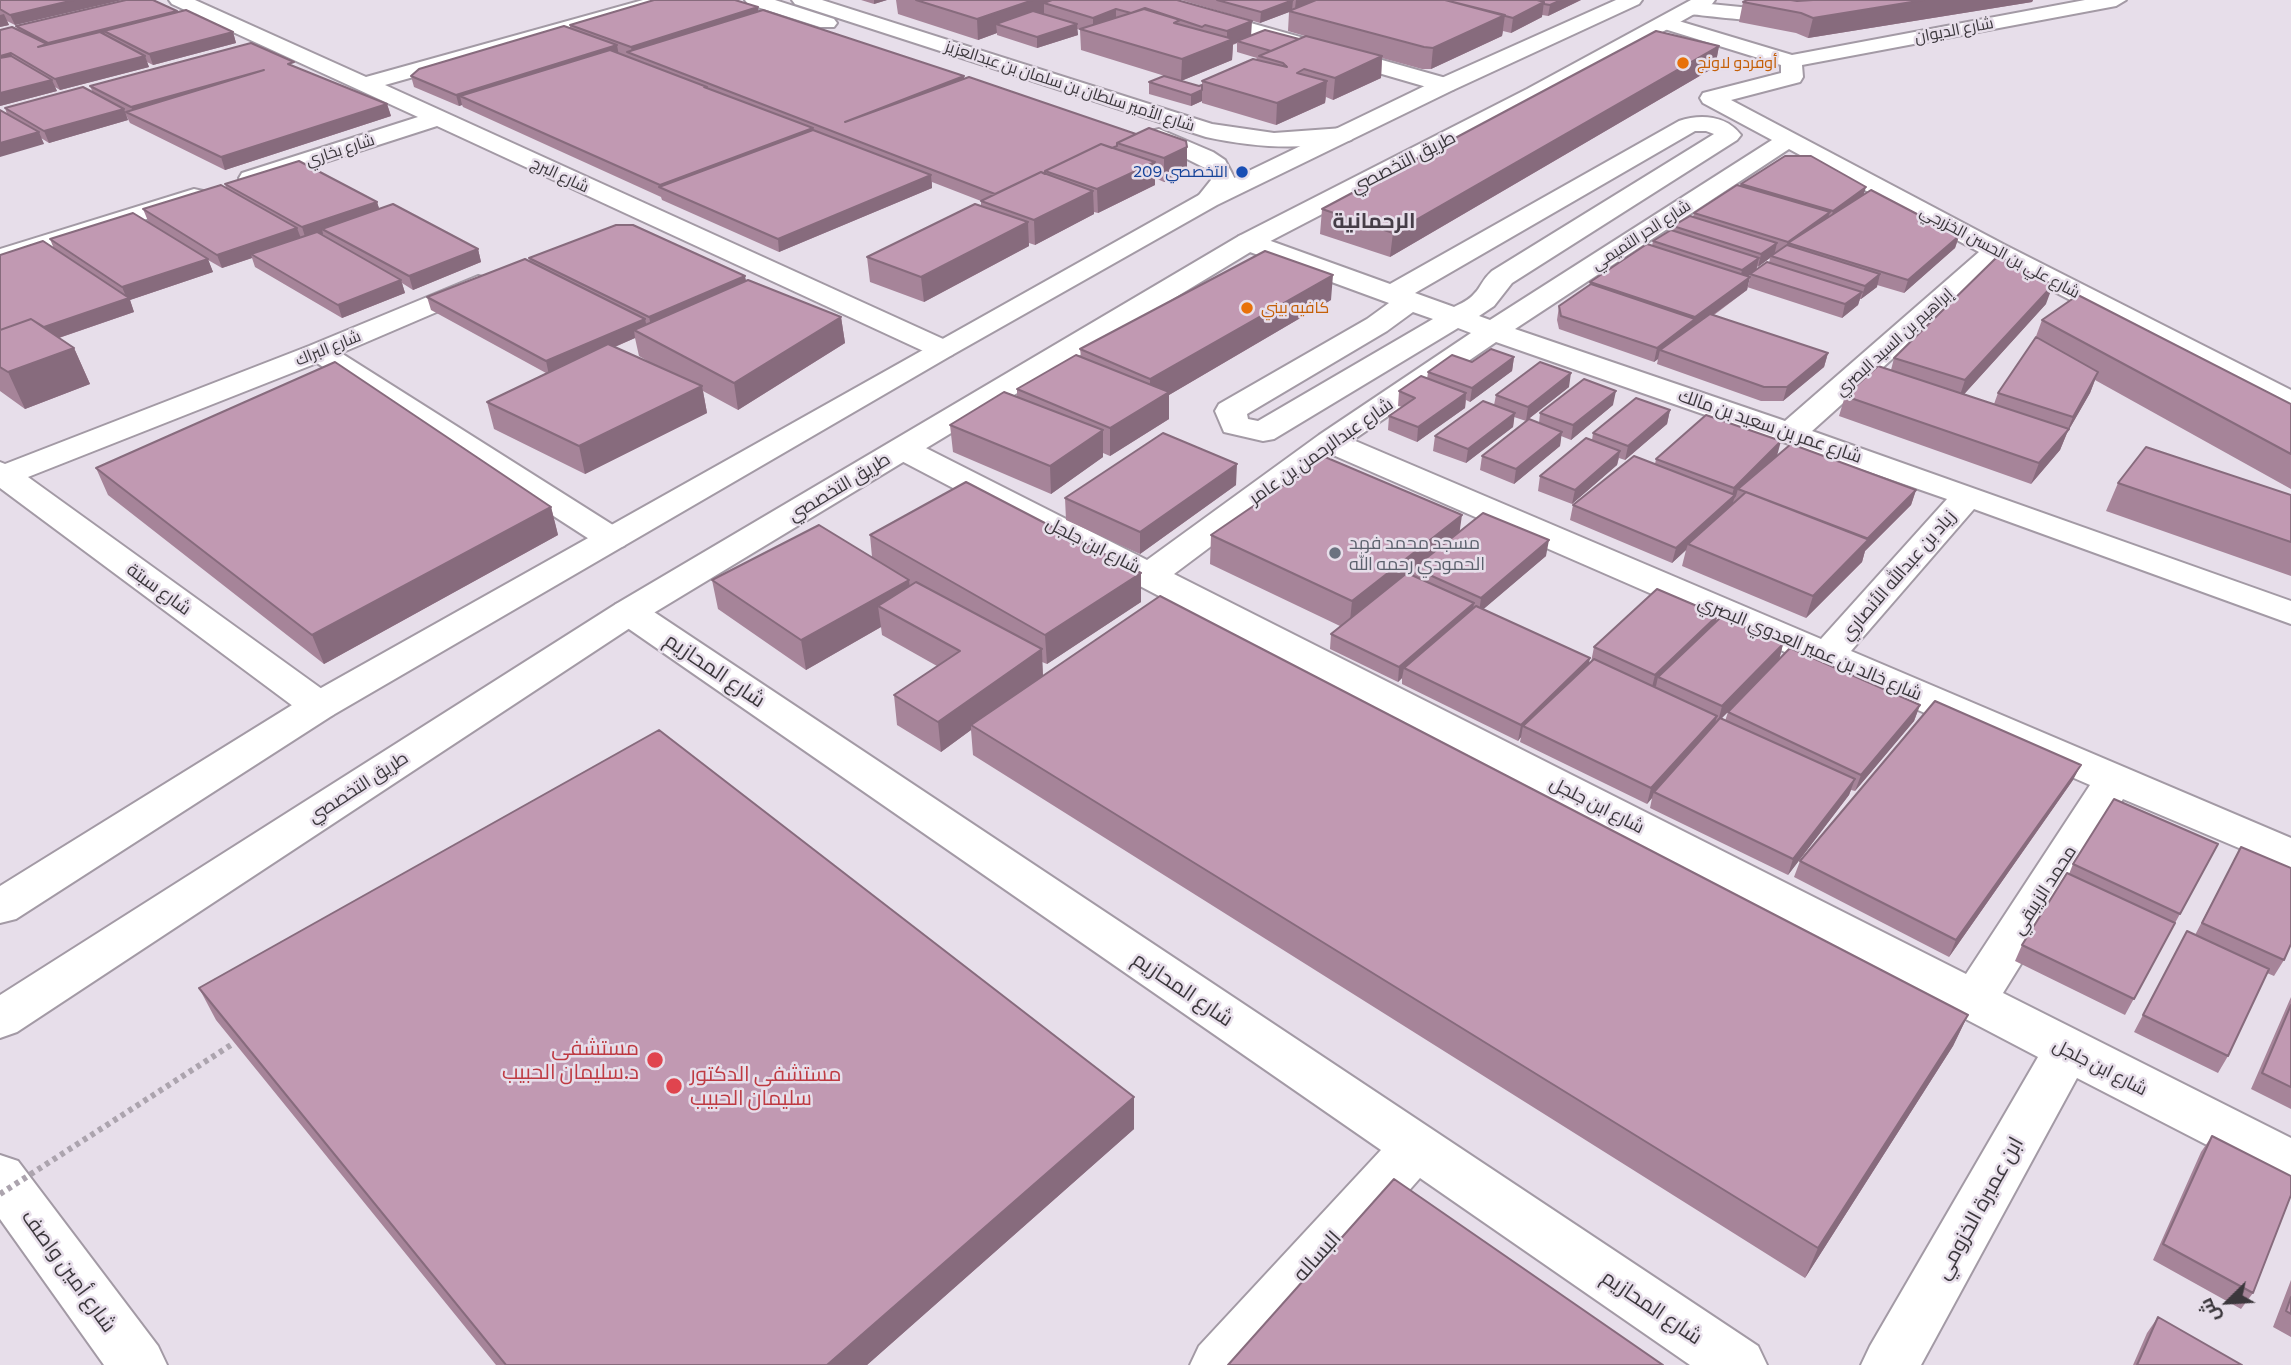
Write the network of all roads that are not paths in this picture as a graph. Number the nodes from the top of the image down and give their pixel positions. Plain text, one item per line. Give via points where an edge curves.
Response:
1 (179, 0) edge
2 (665, 0) edge
3 (755, 0) edge
4 (802, 0) edge
5 (1147, 0) edge
6 (1632, 0) edge
7 (1817, 0) edge
8 (2116, 0) edge
9 (1698, 4) edge
10 (887, 7) dead end
11 (855, 17) junction
12 (1295, 19) edge
13 (1665, 23) junction
14 (1260, 33) junction
15 (271, 41) junction
16 (233, 52) edge
17 (1791, 61) junction
18 (368, 83) junction
19 (1445, 85) junction
20 (439, 118) junction
21 (1206, 130) junction
22 (1343, 135) junction
23 (1789, 139) junction
24 (1179, 144) junction
25 (1582, 187) junction
26 (1208, 200) junction
27 (1628, 200) junction
28 (650, 217) junction
29 (613, 232) edge
30 (1248, 242) junction
31 (1996, 251) junction
32 (0, 258) edge
33 (502, 274) edge
34 (1401, 297) junction
35 (1457, 317) junction
36 (1493, 331) junction
37 (942, 348) junction
38 (319, 352) junction
39 (2291, 402) edge
40 (1791, 433) junction
41 (1330, 442) junction
42 (903, 449) junction
43 (2, 473) edge
44 (1968, 495) junction
45 (612, 539) junction
46 (1151, 574) junction
47 (629, 612) junction
48 (2291, 613) edge
49 (1827, 655) junction
50 (319, 706) junction
51 (2114, 780) junction
52 (2291, 855) edge
53 (0, 907) edge
54 (1974, 1000) junction
55 (0, 1019) edge
56 (2067, 1051) junction
57 (1416, 1147) junction
58 (2291, 1163) edge
59 (0, 1177) edge
60 (138, 1365) edge
61 (1219, 1365) edge
62 (1738, 1365) edge
63 (1890, 1365) edge

1 - 15 street, شارع البرج
2 - 18 street
3 - 24 street, شارع الأمير سلطان بن سلمان بن عبدالعزيز
4 - 11 street, شارع الأمير سلطان بن سلمان بن عبدالعزيز
5 - 14 street
6 - 19 street
7 - 9 street via 1836,9 1780,17
8 - 17 street, شارع الديوان
9 - 13 street, طريق التخصصي
10 - 11 street
11 - 21 street, شارع الأمير سلطان بن سلمان بن عبدالعزيز
12 - 14 street
13 - 17 street
13 - 30 street, طريق التخصصي
14 - 19 street
15 - 16 street
15 - 18 street, شارع البرج
17 - 23 street, شارع علي بن الحسن الخزرجي via 1792,77 1711,98
18 - 20 street, شارع البرج
19 - 22 street
20 - 28 street, شارع البرج
20 - 32 street, شارع بخاري
21 - 22 street, شارع الأمير سلطان بن سلمان بن عبدالعزيز via 1285,141
21 - 24 street via 1228,143 1215,149
22 - 26 street
23 - 31 street, شارع علي بن الحسن الخزرجي
23 - 36 street, شارع الحر التميمي
24 - 26 street, شارع الأمير سلطان بن سلمان بن عبدالعزيز via 1217,166 1224,181
25 - 27 street
25 - 27 street via 1696,123 1708,123 1729,135
25 - 34 street
26 - 37 street
27 - 35 street via 1502,277 1492,285 1488,298
28 - 29 street
28 - 37 street, شارع البرج
30 - 34 street, شارع عمر بن سعيد بن مالك
30 - 42 street, طريق التخصصي
31 - 39 street, شارع علي بن الحسن الخزرجي
31 - 40 street, إبراهيم بن السيد البصري
33 - 38 street, شارع البراك
34 - 35 street, شارع عمر بن سعيد بن مالك
34 - 35 street via 1377,326 1230,411 1235,425 1263,432
35 - 36 street, شارع عمر بن سعيد بن مالك
36 - 40 street, شارع عمر بن سعيد بن مالك
36 - 41 street, شارع عبدالرحمن بن عامر
37 - 45 street
38 - 43 street, شارع البراك
38 - 45 street
40 - 44 street, شارع عمر بن سعيد بن مالك
41 - 46 street, شارع عبدالرحمن بن عامر
41 - 49 street, شارع خالد بن عمير العدوي البصري
42 - 46 street, شارع ابن جلجل
42 - 47 street, طريق التخصصي
43 - 50 street, شارع سبتة
44 - 48 street, شارع عمر بن سعيد بن مالك
44 - 49 street, زياد بن عبدالله الأنصاري
45 - 50 street
46 - 54 street, شارع ابن جلجل
47 - 55 street, طريق التخصصي
47 - 57 street, شارع المحازيم
49 - 51 street, شارع خالد بن عمير العدوي البصري
50 - 53 street
51 - 52 street, شارع خالد بن عمير العدوي البصري
51 - 54 street, محمد الزيبقي
54 - 56 street, شارع ابن جلجل
56 - 58 street, شارع ابن جلجل
56 - 63 street, ابن عميرة الخزومي
57 - 61 street, البساله
57 - 62 street, شارع المحازيم
59 - 60 street, شارع أمين واصف

